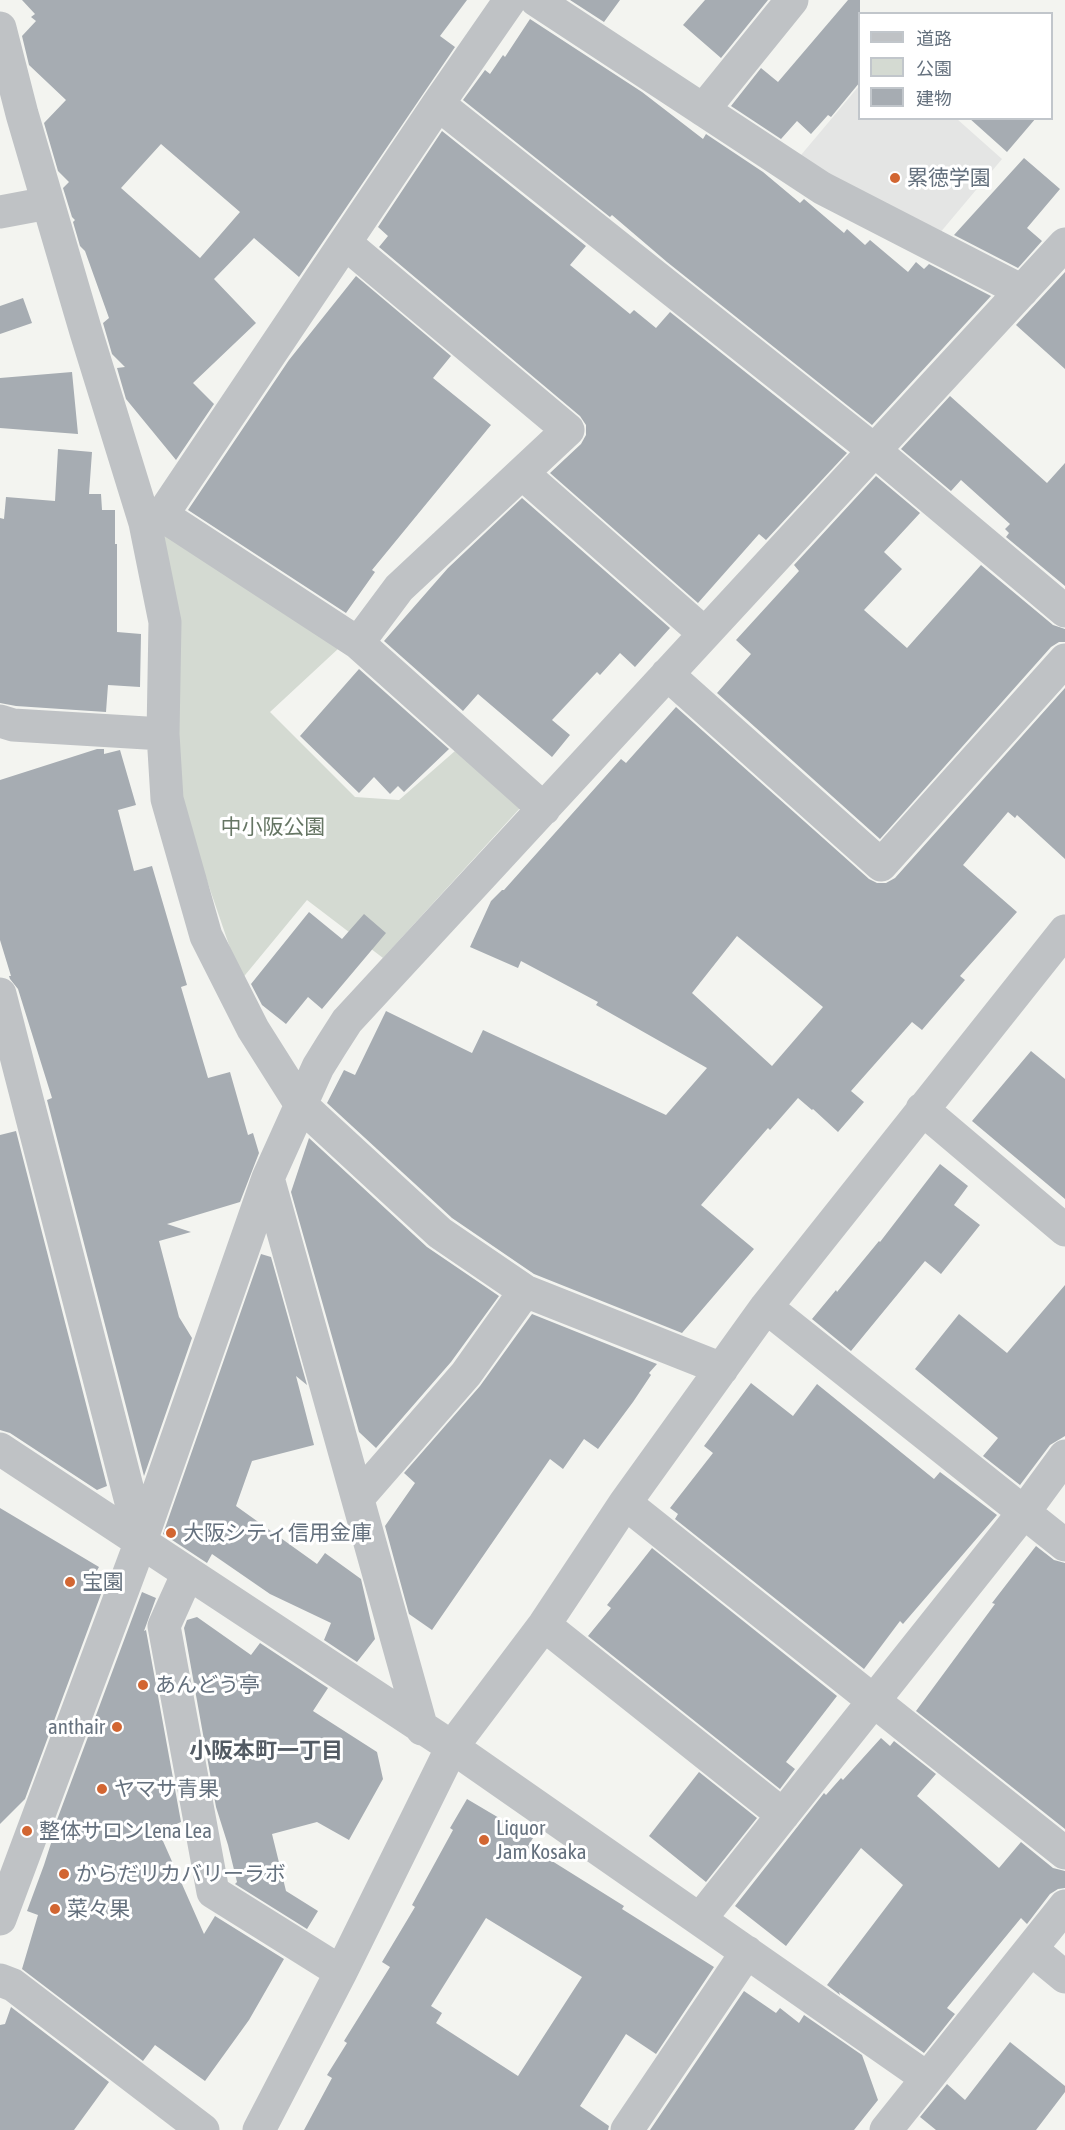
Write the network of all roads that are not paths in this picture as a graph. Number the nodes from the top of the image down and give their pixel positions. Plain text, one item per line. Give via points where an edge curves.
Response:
1 (510, 0) edge
2 (536, 0) edge
3 (792, 0) edge
4 (0, 28) edge
5 (438, 104) junction
6 (703, 110) junction
7 (48, 203) junction
8 (0, 212) edge
9 (345, 243) junction
10 (1065, 244) edge
11 (1022, 291) junction
12 (875, 451) junction
13 (522, 473) junction
14 (153, 519) junction
15 (1065, 612) edge
16 (704, 633) junction
17 (358, 644) junction
18 (1065, 660) edge
19 (667, 674) junction
20 (0, 721) edge
21 (163, 734) junction
22 (544, 809) junction
23 (1065, 931) edge
24 (0, 994) edge
25 (301, 1105) junction
26 (922, 1109) junction
27 (268, 1178) junction
28 (1065, 1230) edge
29 (525, 1291) junction
30 (766, 1307) junction
31 (722, 1368) junction
32 (0, 1449) edge
33 (1065, 1456) edge
34 (358, 1498) junction
35 (625, 1503) junction
36 (1024, 1512) junction
37 (141, 1541) junction
38 (1065, 1545) edge
39 (188, 1573) junction
40 (544, 1625) junction
41 (875, 1701) junction
42 (422, 1729) junction
43 (452, 1747) junction
44 (783, 1815) junction
45 (1065, 1853) edge
46 (1065, 1906) edge
47 (0, 1919) edge
48 (700, 1919) junction
49 (1030, 1949) junction
50 (747, 1952) junction
51 (341, 1972) junction
52 (1065, 1977) edge
53 (0, 1980) edge
54 (927, 2078) junction
55 (203, 2130) edge
56 (259, 2130) edge
57 (627, 2130) edge
58 (886, 2130) edge

1 - 5 street
2 - 6 street
3 - 6 street
4 - 7 street
5 - 9 street
5 - 12 street
6 - 11 street via 822,188
7 - 8 street
7 - 14 street via 114,427
9 - 13 street via 568,430
9 - 14 street
10 - 11 street
11 - 12 street
12 - 15 street
12 - 16 street
13 - 16 street
13 - 17 street via 399,588
14 - 17 street
14 - 21 street via 165,622
16 - 19 street
17 - 22 street
18 - 19 street via 881,865
19 - 22 street
20 - 21 street
21 - 25 street via 167,799 206,936 253,1029
22 - 25 street via 347,1021 318,1067
23 - 26 street
24 - 37 street
25 - 27 street
25 - 29 street via 440,1233
26 - 28 street
26 - 30 street
27 - 34 street
27 - 37 street
29 - 31 street
29 - 34 street via 466,1374
30 - 31 street
30 - 36 street
31 - 35 street
32 - 37 street
33 - 36 street
34 - 42 street
35 - 40 street
35 - 41 street
36 - 38 street
36 - 41 street
37 - 39 street
37 - 47 street
39 - 42 street
39 - 51 street via 164,1626 213,1892
40 - 43 street
40 - 44 street
41 - 44 street
41 - 45 street
42 - 43 street
43 - 48 street
43 - 51 street
44 - 48 street
46 - 49 street
48 - 50 street
49 - 52 street
49 - 54 street
50 - 54 street
50 - 57 street
51 - 56 street
53 - 55 street via 13,1985
54 - 58 street

